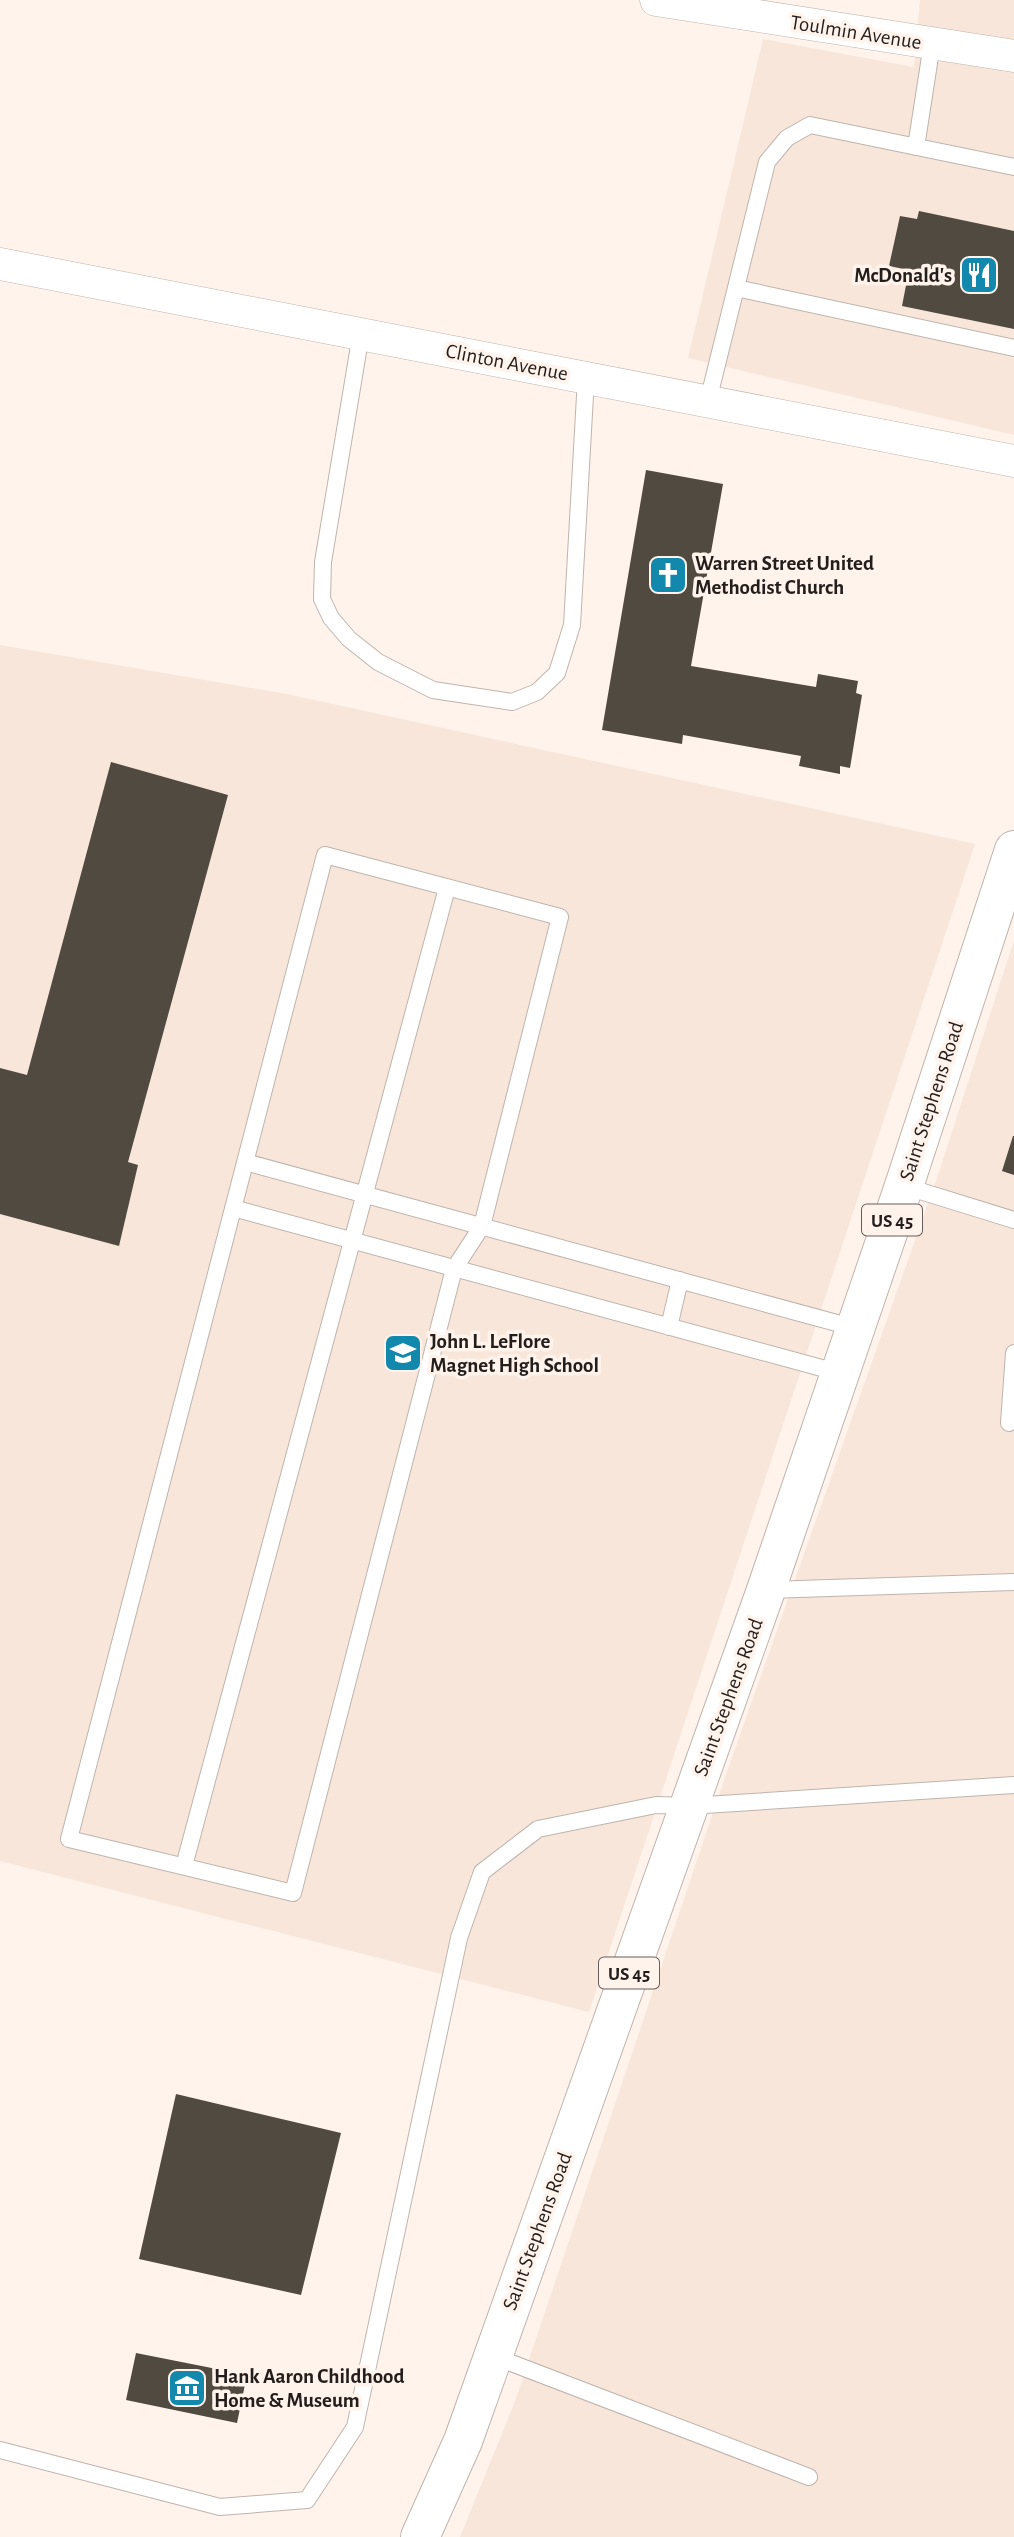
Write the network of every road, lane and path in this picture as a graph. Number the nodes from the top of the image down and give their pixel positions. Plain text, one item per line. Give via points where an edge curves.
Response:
1 (656, 0) edge
2 (932, 44) junction
3 (1014, 57) edge
4 (916, 147) junction
5 (1014, 167) edge
6 (0, 264) edge
7 (736, 288) junction
8 (360, 334) junction
9 (1014, 348) edge
10 (586, 378) junction
11 (708, 401) junction
12 (1014, 461) edge
13 (1014, 850) edge
14 (447, 888) junction
15 (245, 1162) junction
16 (904, 1186) junction
17 (365, 1195) junction
18 (233, 1208) junction
19 (1014, 1220) edge
20 (482, 1226) junction
21 (352, 1241) junction
22 (454, 1269) junction
23 (680, 1280) junction
24 (669, 1327) junction
25 (855, 1328) junction
26 (1014, 1353) edge
27 (839, 1373) junction
28 (1009, 1423) dead end
29 (1014, 1582) edge
30 (766, 1590) junction
31 (1014, 1785) edge
32 (689, 1806) junction
33 (184, 1866) junction
34 (493, 2356) junction
35 (0, 2450) edge
36 (809, 2477) dead end
37 (420, 2537) edge

1 - 2 street, Toulmin Avenue
2 - 3 street, Toulmin Avenue
2 - 4 lane
4 - 5 lane
4 - 7 lane via 810,125 786,138 767,162
6 - 8 street, Clinton Avenue
7 - 9 lane
7 - 11 lane
8 - 10 street, Clinton Avenue
8 - 10 lane via 323,562 322,599 349,639 378,662 433,690 512,702 537,692 557,673 572,625
10 - 11 street, Clinton Avenue
11 - 12 street, Clinton Avenue
13 - 16 main road, Saint Stephens Road / US 45
14 - 15 lane via 325,855
14 - 17 lane
14 - 20 lane via 560,917
15 - 17 lane
15 - 18 lane
16 - 19 lane
16 - 25 main road, Saint Stephens Road / US 45
17 - 20 lane
17 - 21 lane
18 - 21 lane
18 - 33 lane via 69,1839
20 - 22 lane
20 - 23 lane
21 - 22 lane
21 - 33 lane
22 - 24 lane
22 - 33 lane via 293,1893
23 - 24 lane
23 - 25 lane
24 - 27 lane
25 - 27 main road, Saint Stephens Road / US 45
26 - 28 lane
27 - 30 main road, Saint Stephens Road / US 45
29 - 30 lane
30 - 32 main road, Saint Stephens Road / US 45
31 - 32 lane
32 - 34 main road, Saint Stephens Road / US 45
32 - 35 lane via 656,1805 538,1829 482,1872 459,1938 355,2427 307,2500 219,2507
34 - 36 lane
34 - 37 main road, Saint Stephens Road / US 45 via 463,2441

